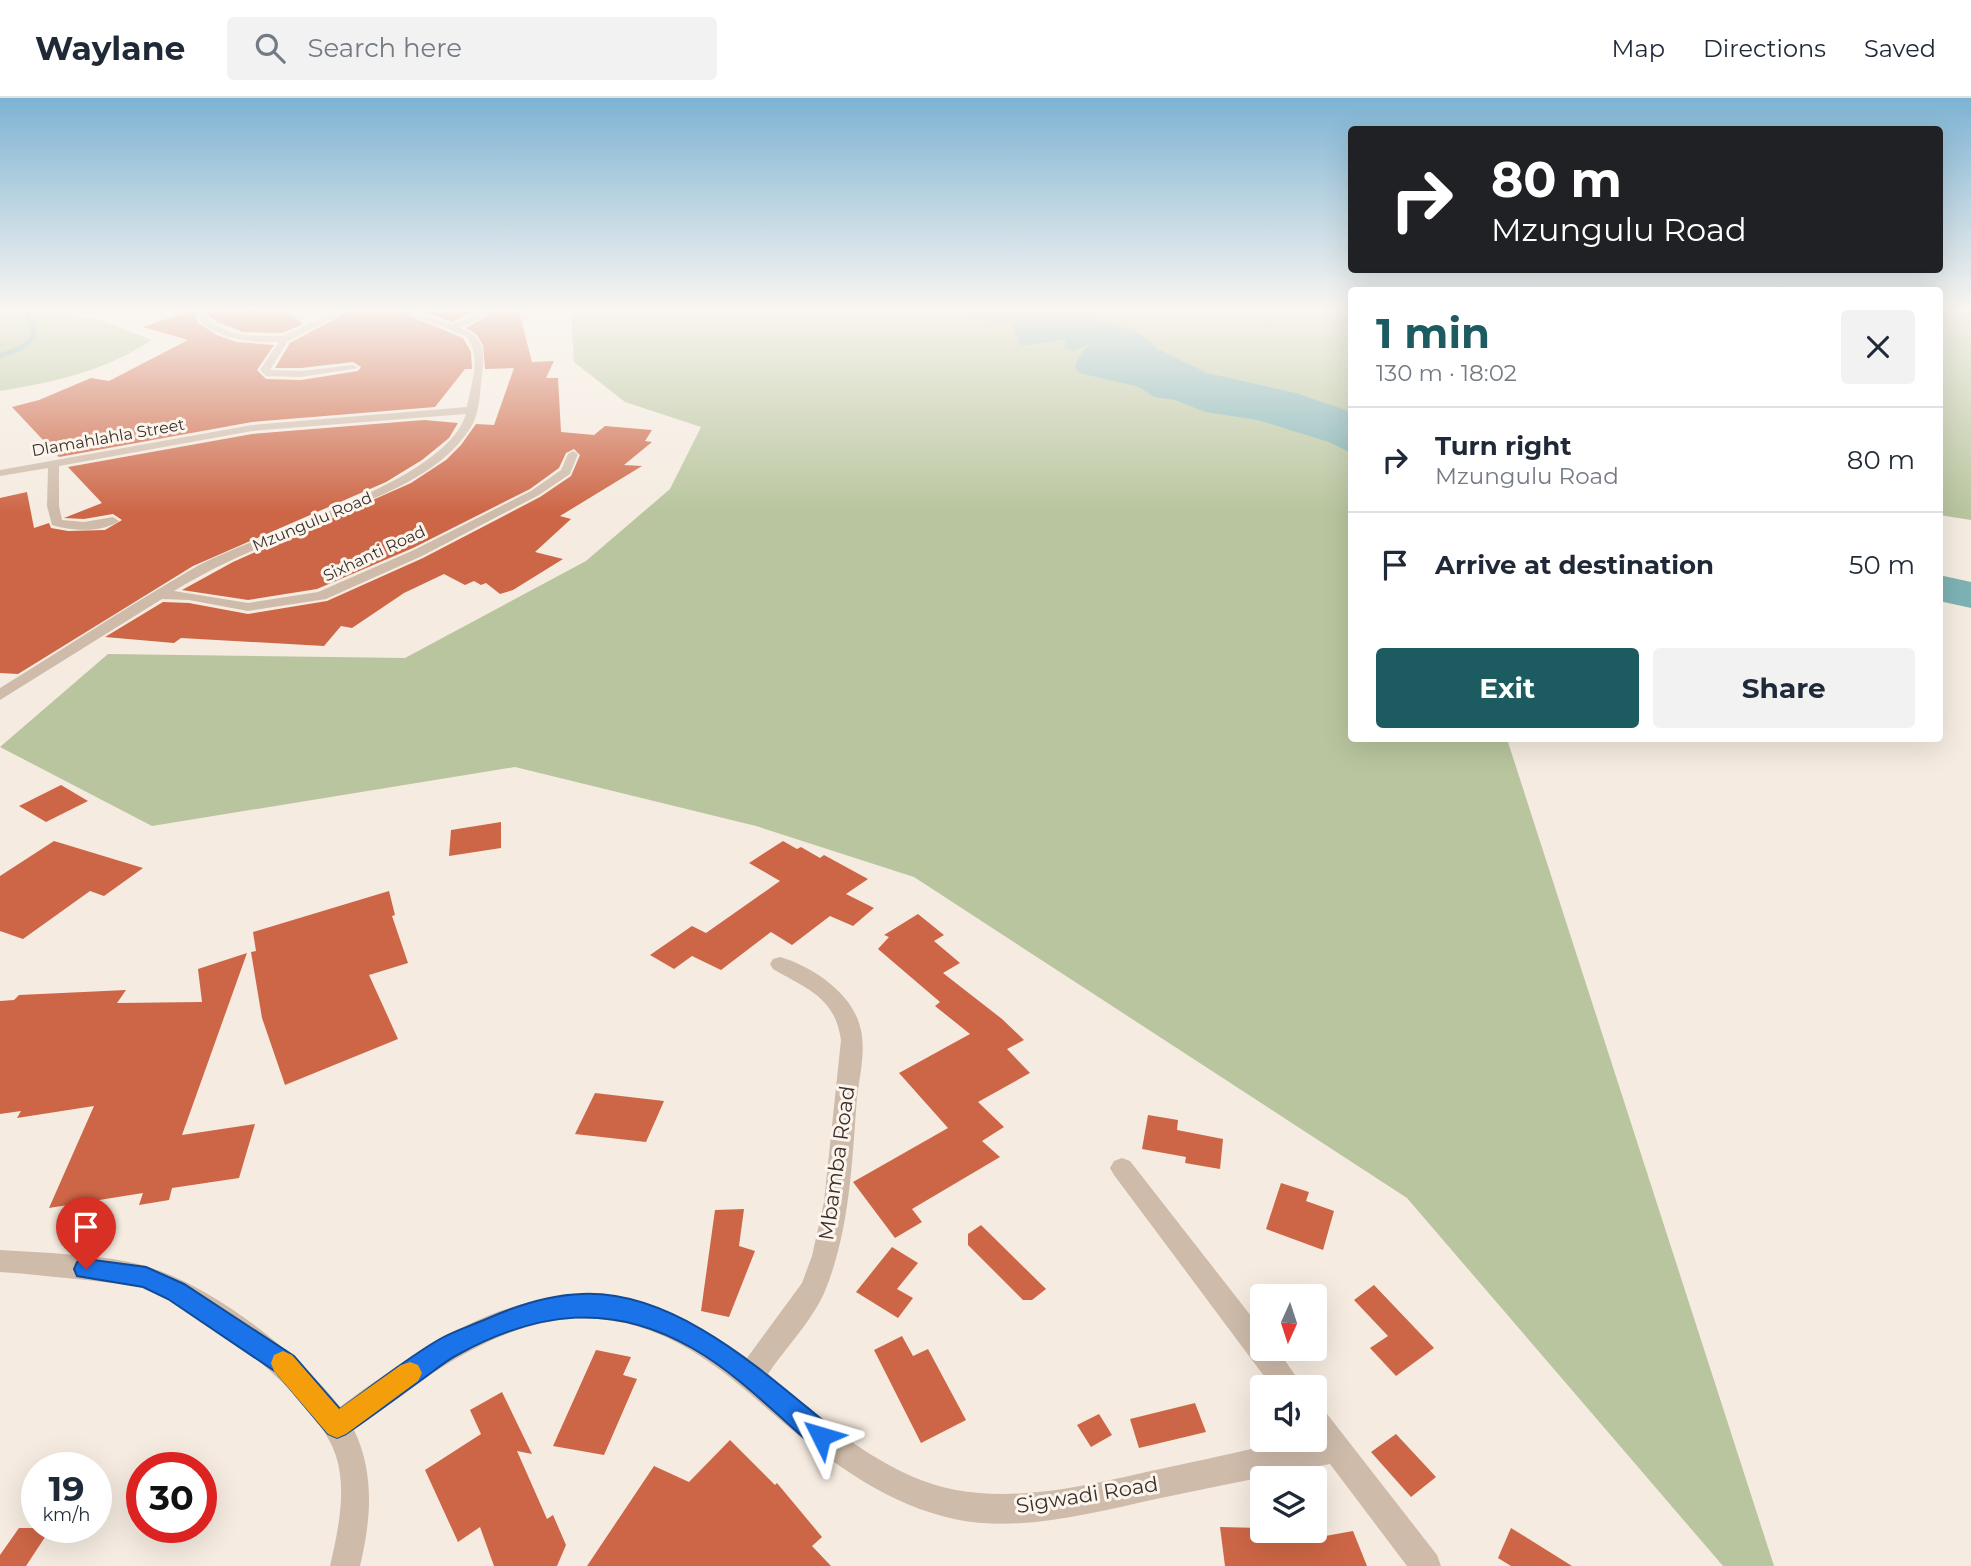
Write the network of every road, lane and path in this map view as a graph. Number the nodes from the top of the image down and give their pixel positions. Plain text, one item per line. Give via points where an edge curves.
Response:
1 (476, 377) edge
2 (472, 410) junction
3 (573, 454) dead end
4 (54, 463) junction
5 (0, 473) edge
6 (113, 520) dead end
7 (160, 595) junction
8 (0, 695) edge
9 (780, 964) dead end
10 (1122, 1168) dead end
11 (0, 1261) edge
12 (1280, 1375) edge
13 (750, 1376) junction
14 (337, 1426) junction
15 (1327, 1437) edge
16 (1336, 1448) junction
17 (345, 1566) edge
18 (1426, 1566) edge

1 - 2 street, Mzungulu Road
2 - 4 street, Dlamahlahla Street via 253,428
2 - 7 street, Mzungulu Road via 468,424 450,447 404,480 226,557
3 - 7 street, Sixhanti Road via 566,472 535,494 321,596 248,607
4 - 5 street, Dlamahlahla Street
4 - 6 street via 55,522 82,526
7 - 8 street, Mzungulu Road
9 - 13 street, Mbamba Road via 835,998 847,1011 852,1040 836,1202 824,1256 813,1289
10 - 12 street
11 - 14 street via 146,1278 176,1291 285,1364
13 - 14 street, Sigwadi Road via 701,1341 661,1321 621,1309 582,1305 521,1315 450,1346
13 - 16 street, Sigwadi Road via 821,1436 871,1470 925,1496 971,1507 1026,1509
14 - 17 street via 349,1451 355,1491
15 - 16 street
16 - 18 street

